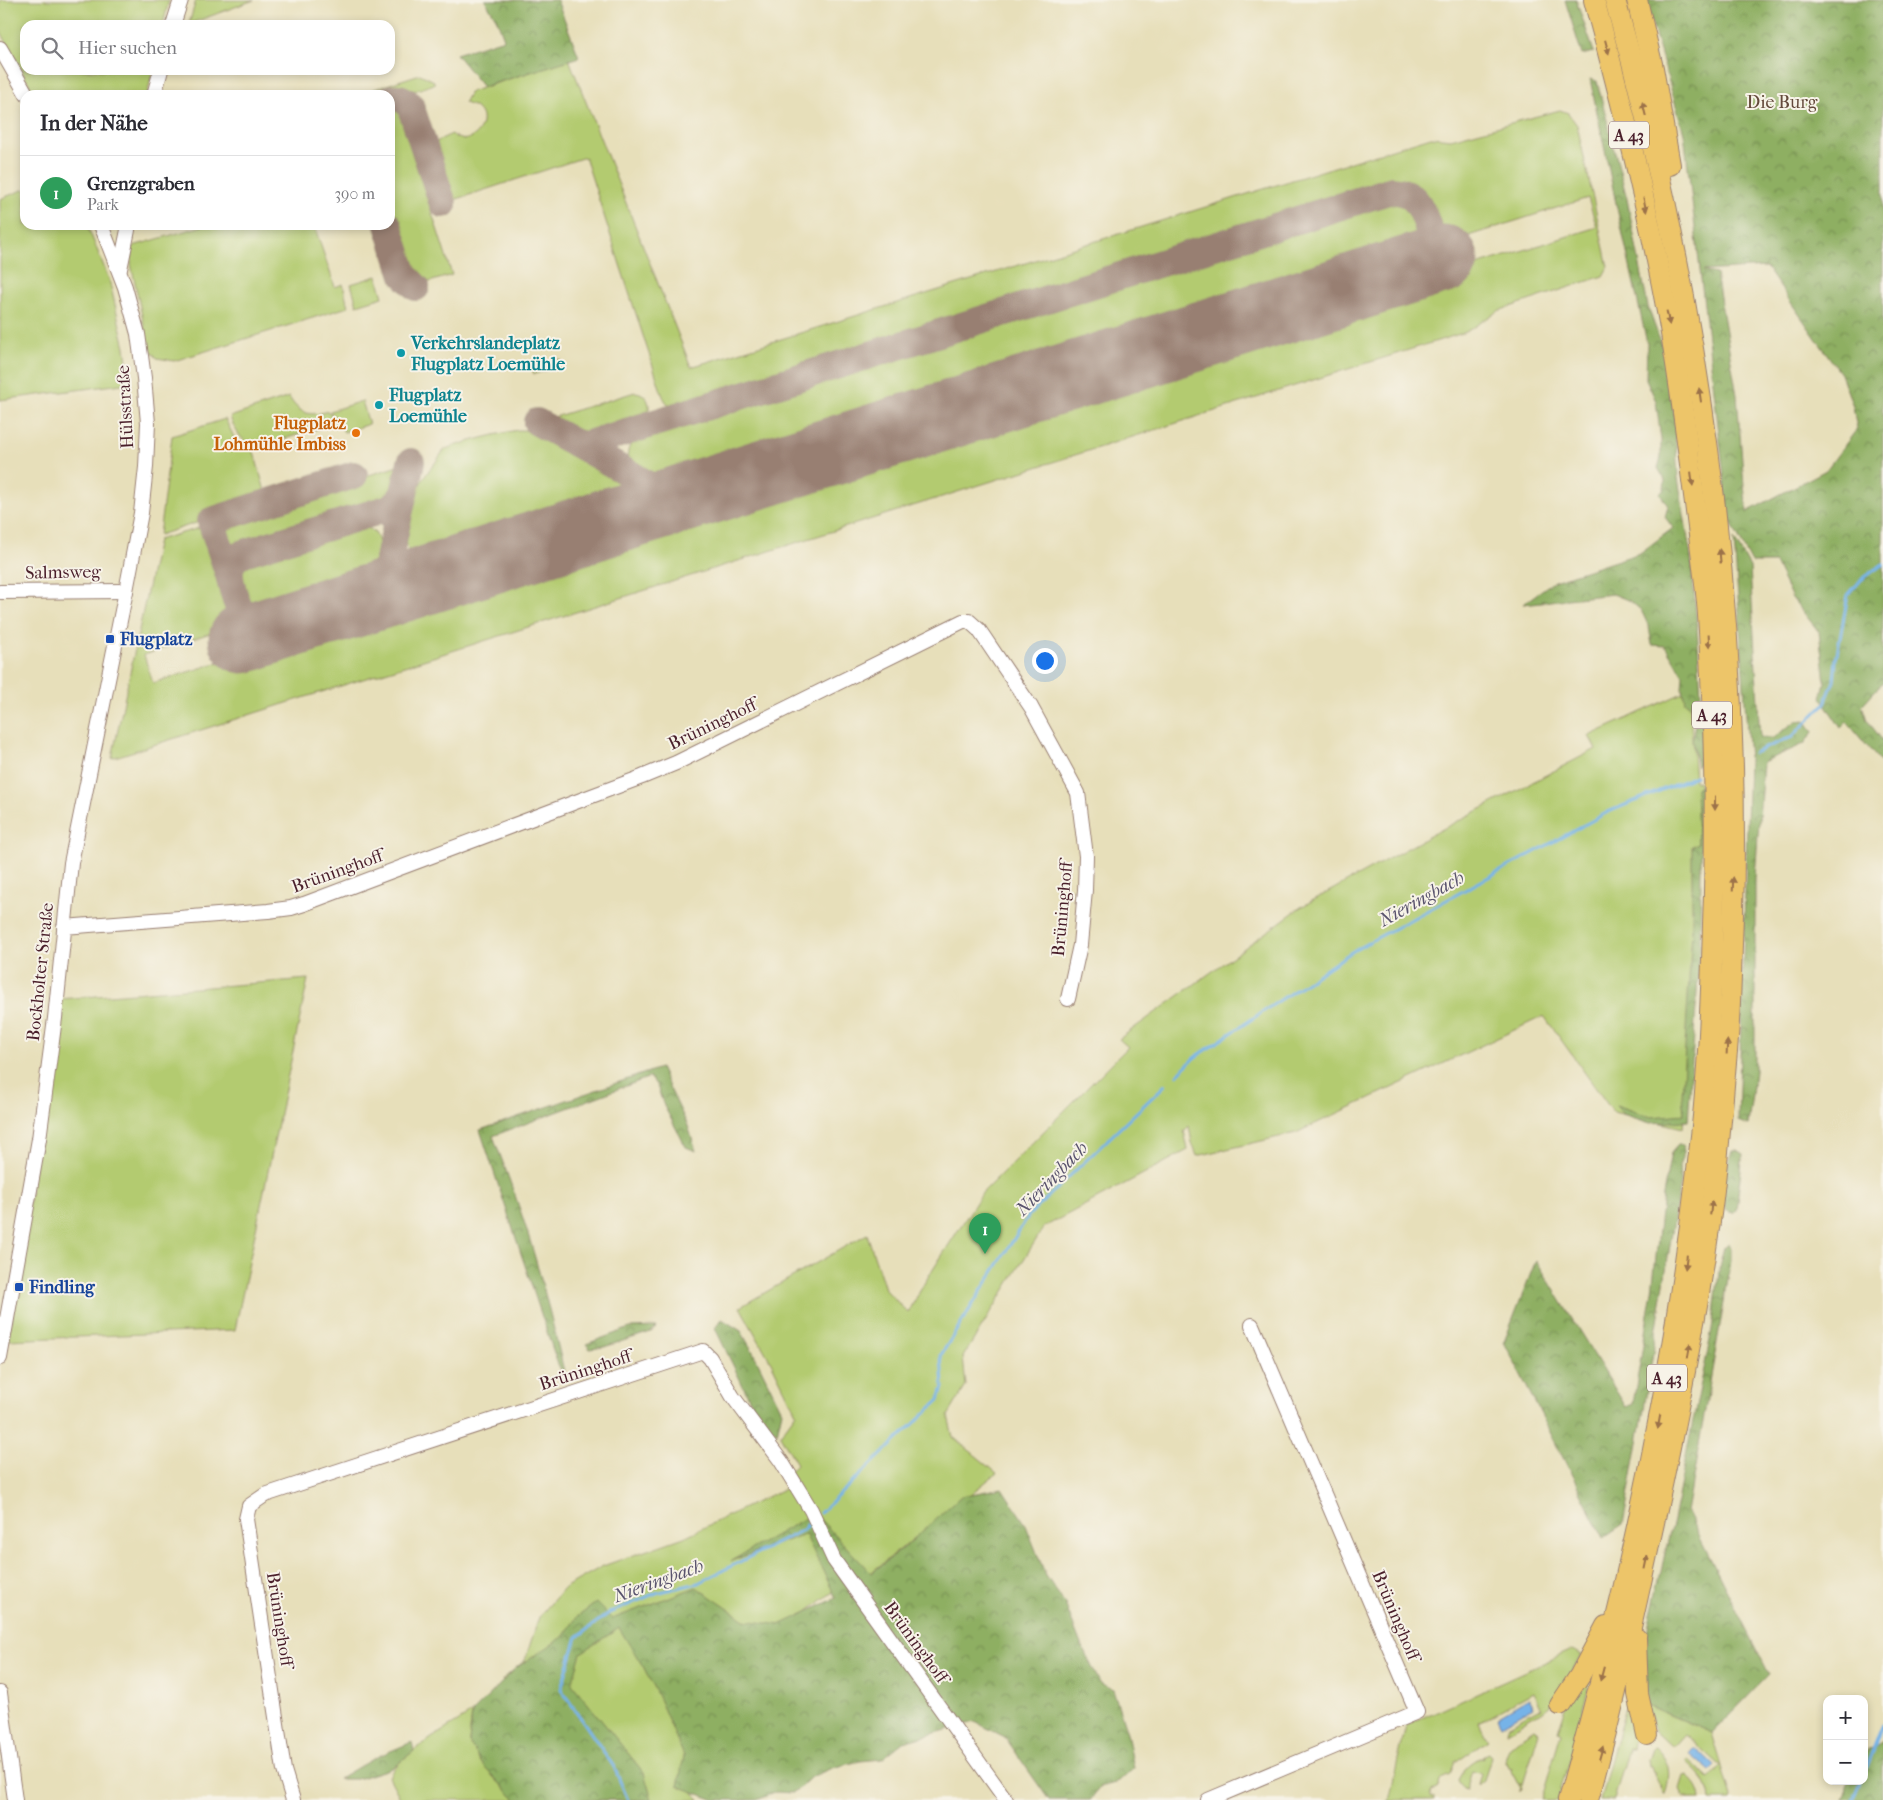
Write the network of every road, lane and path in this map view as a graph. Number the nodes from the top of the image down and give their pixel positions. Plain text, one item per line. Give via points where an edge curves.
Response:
1 (181, 0) edge
2 (1594, 0) edge
3 (1615, 0) edge
4 (1637, 0) edge
5 (175, 20) edge
6 (0, 48) edge
7 (160, 75) edge
8 (25, 90) edge
9 (155, 90) edge
10 (105, 230) edge
11 (128, 230) edge
12 (1677, 259) junction
13 (120, 269) junction
14 (126, 591) junction
15 (0, 592) edge
16 (64, 927) junction
17 (1068, 999) dead end
18 (1252, 1324) dead end
19 (0, 1358) edge
20 (1622, 1592) junction
21 (1636, 1609) junction
22 (0, 1693) edge
23 (1560, 1705) dead end
24 (1647, 1735) dead end
25 (15, 1800) edge
26 (293, 1800) edge
27 (1006, 1800) edge
28 (1208, 1800) edge
29 (1568, 1800) edge
30 (1588, 1800) edge

1 - 5 street
2 -> 20 highway, A 43 via 1632,148 1678,374 1707,606 1715,779 1708,1059 1698,1162 1672,1348
12 -> 3 highway, A 43 via 1654,147
4 - 12 highway via 1665,132 1676,204
6 - 8 street
7 - 9 street
10 - 13 street, Hülsstraße
11 - 13 street
21 -> 12 highway, A 43 via 1675,1428 1709,1232 1727,1059 1735,844 1724,605 1706,436
13 - 14 street, Hülsstraße via 138,334 148,423 141,513
14 - 15 street, Salmsweg
14 - 16 street, Bockholter Straße via 71,863
16 - 17 street, Brüninghoff via 268,911 304,904 676,763 963,621 969,621 979,630 1031,707 1078,793 1086,856 1085,890 1080,945
16 - 19 street, Bockholter Straße via 39,1139
18 - 28 street, Brüninghoff via 1417,1712
20 - 23 highway via 1585,1667
20 -> 29 highway, A 43
21 - 24 highway via 1638,1694
30 -> 21 highway, A 43
22 - 25 street
26 - 27 street, Brüninghoff via 284,1770 246,1519 249,1506 265,1495 703,1351 781,1461 811,1510 834,1560

